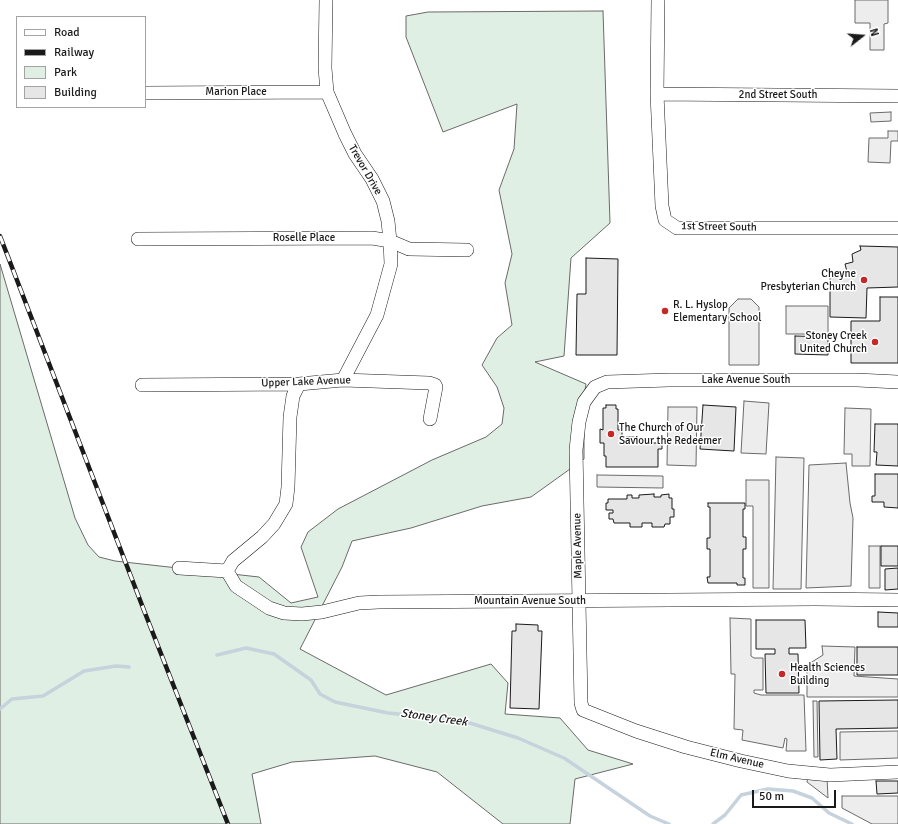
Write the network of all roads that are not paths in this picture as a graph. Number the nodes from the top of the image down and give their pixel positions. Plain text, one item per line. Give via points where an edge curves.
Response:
1 (326, 0) edge
2 (658, 0) edge
3 (327, 92) junction
4 (146, 93) edge
5 (657, 94) junction
6 (898, 96) edge
7 (898, 228) edge
8 (138, 239) dead end
9 (390, 241) junction
10 (467, 250) dead end
11 (343, 380) junction
12 (898, 382) edge
13 (299, 384) junction
14 (142, 385) dead end
15 (595, 387) joint
16 (430, 419) dead end
17 (179, 568) dead end
18 (227, 571) junction
19 (898, 600) edge
20 (579, 601) junction
21 (583, 710) joint
22 (898, 772) edge

1 - 3 street, Trevor Drive
2 - 5 street, 1st Street South
3 - 4 street, Marion Place
3 - 9 street, Trevor Drive via 344,134 383,201
5 - 6 street, 2nd Street South
5 - 7 street, 1st Street South via 662,206 665,220 677,228
8 - 9 street, Roselle Place via 372,238
9 - 10 street, Roselle Place via 409,249
9 - 11 street, Trevor Drive via 391,264 377,315
11 - 13 street, Upper Lake Avenue
11 - 16 street, Upper Lake Avenue via 429,382 436,387
12 - 15 street, Lake Avenue South via 669,380 607,382
13 - 14 street, Upper Lake Avenue
13 - 18 street via 290,417 286,504 274,524 233,561
15 - 20 street, Maple Avenue via 584,402 576,450
17 - 18 street
18 - 20 street, Mountain Avenue South via 236,586 269,608 284,613 322,612 359,603 379,602
19 - 20 street, Mountain Avenue South
20 - 21 street, Maple Avenue
21 - 22 street, Elm Avenue via 686,747 788,771 830,775

